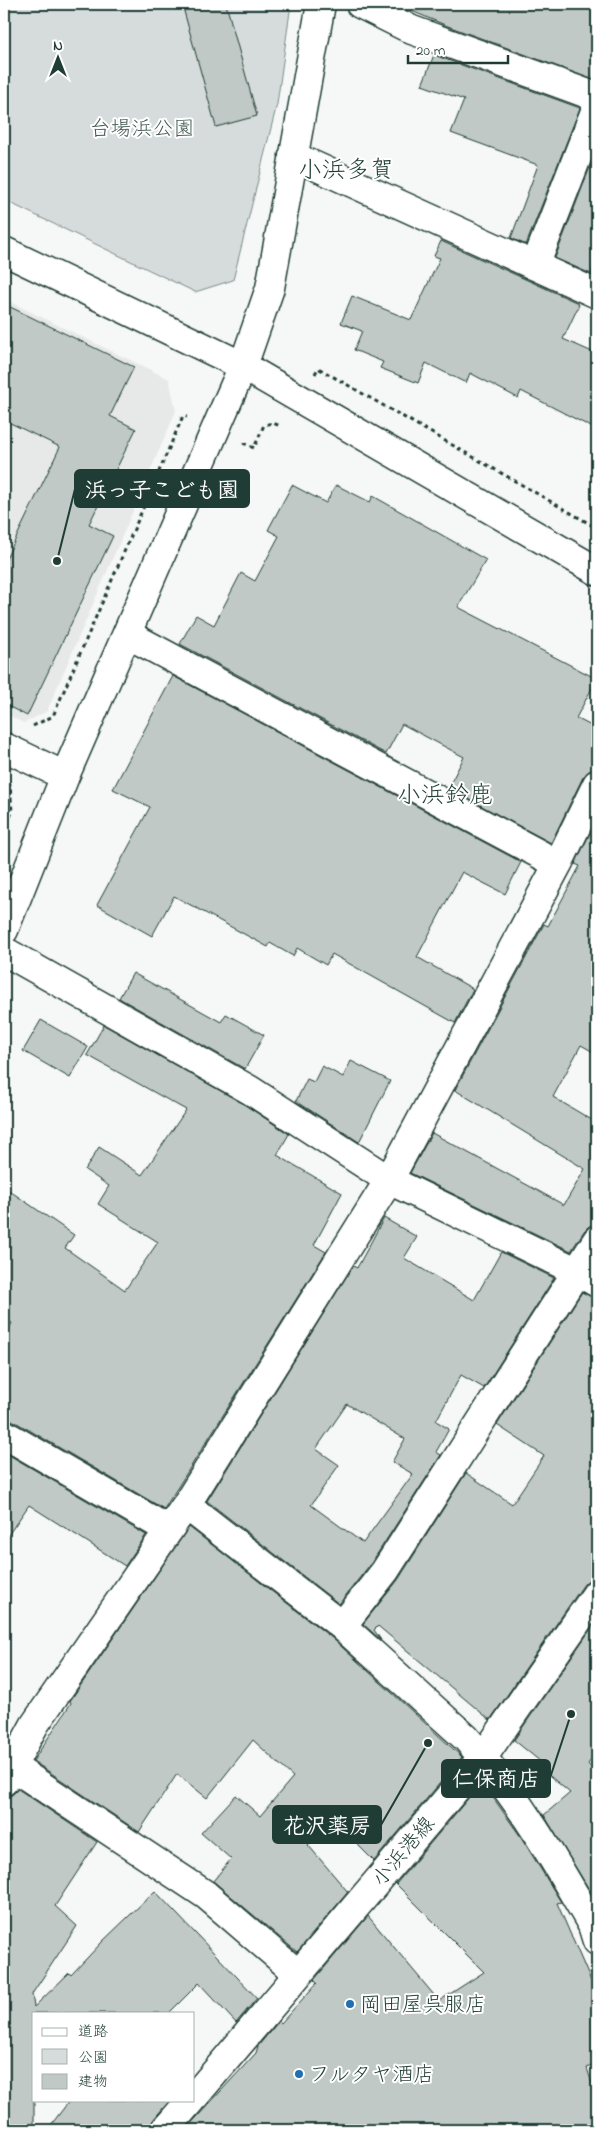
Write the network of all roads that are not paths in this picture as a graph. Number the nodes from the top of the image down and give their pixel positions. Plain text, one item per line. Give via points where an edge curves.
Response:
1 (321, 4) edge
2 (360, 4) edge
3 (597, 104) edge
4 (293, 156) junction
5 (4, 251) edge
6 (535, 266) junction
7 (597, 294) edge
8 (243, 366) junction
9 (597, 570) edge
10 (127, 634) junction
11 (4, 747) edge
12 (65, 776) junction
13 (597, 784) edge
14 (558, 864) junction
15 (4, 930) edge
16 (4, 951) edge
17 (390, 1180) junction
18 (597, 1240) edge
19 (588, 1278) edge
20 (4, 1434) edge
21 (186, 1505) junction
22 (169, 1530) junction
23 (597, 1593) edge
24 (342, 1626) junction
25 (483, 1757) junction
26 (8, 1774) edge
27 (597, 1941) edge
28 (298, 1974) junction
29 (195, 2096) edge
30 (189, 2102) edge
31 (165, 2130) edge

1 - 4 street
2 - 3 street via 412,30 591,95
3 - 6 street
4 - 6 street
4 - 8 street via 270,288
5 - 8 street
6 - 7 street
8 - 9 street
8 - 10 street
10 - 12 street
10 - 14 street
11 - 12 street
12 - 15 street
13 - 14 street
14 - 17 street
16 - 17 street via 250,1090
17 - 19 street
17 - 21 street
18 - 19 street
19 - 24 street via 385,1571
20 - 22 street
21 - 22 street
21 - 24 street
22 - 26 street via 35,1724
23 - 25 street, 小浜港線
24 - 25 street
25 - 27 street via 535,1827 592,1925
25 - 28 street, 小浜港線
26 - 28 street via 206,1895
28 - 29 street, 小浜港線
30 - 31 street

